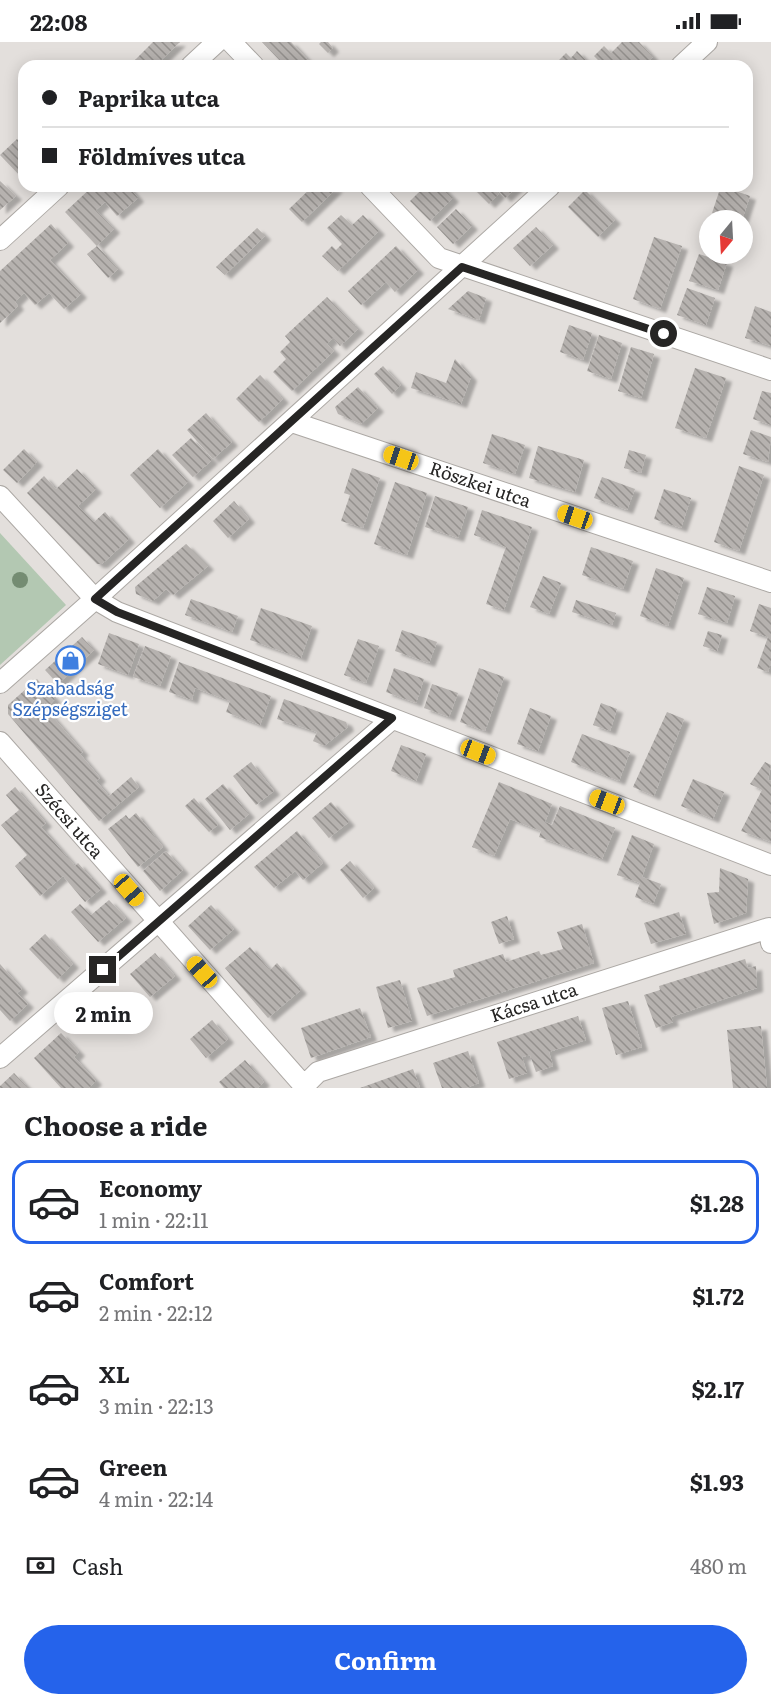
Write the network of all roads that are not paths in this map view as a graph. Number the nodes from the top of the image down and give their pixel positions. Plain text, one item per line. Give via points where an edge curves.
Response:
1 (217, 42) edge
2 (231, 42) edge
3 (707, 42) edge
4 (198, 60) edge
5 (248, 60) edge
6 (688, 60) edge
7 (52, 192) edge
8 (376, 192) edge
9 (543, 192) edge
10 (0, 240) edge
11 (462, 267) junction
12 (771, 370) edge
13 (292, 422) junction
14 (0, 496) edge
15 (771, 582) edge
16 (95, 599) junction
17 (0, 683) edge
18 (392, 718) junction
19 (0, 742) edge
20 (771, 865) edge
21 (158, 922) junction
22 (771, 930) edge
23 (0, 1058) edge
24 (305, 1087) edge

1 - 4 street
2 - 5 street
3 - 6 street
7 - 10 street
8 - 11 street via 439,258
9 - 11 street
11 - 12 street
11 - 13 street
13 - 15 street, Röszkei utca
13 - 16 street
14 - 16 street
16 - 17 street
16 - 18 street via 117,612
18 - 20 street
18 - 21 street
19 - 21 street, Szécsi utca
21 - 23 street
21 - 24 street, Szécsi utca
22 - 24 street, Kácsa utca via 318,1072

